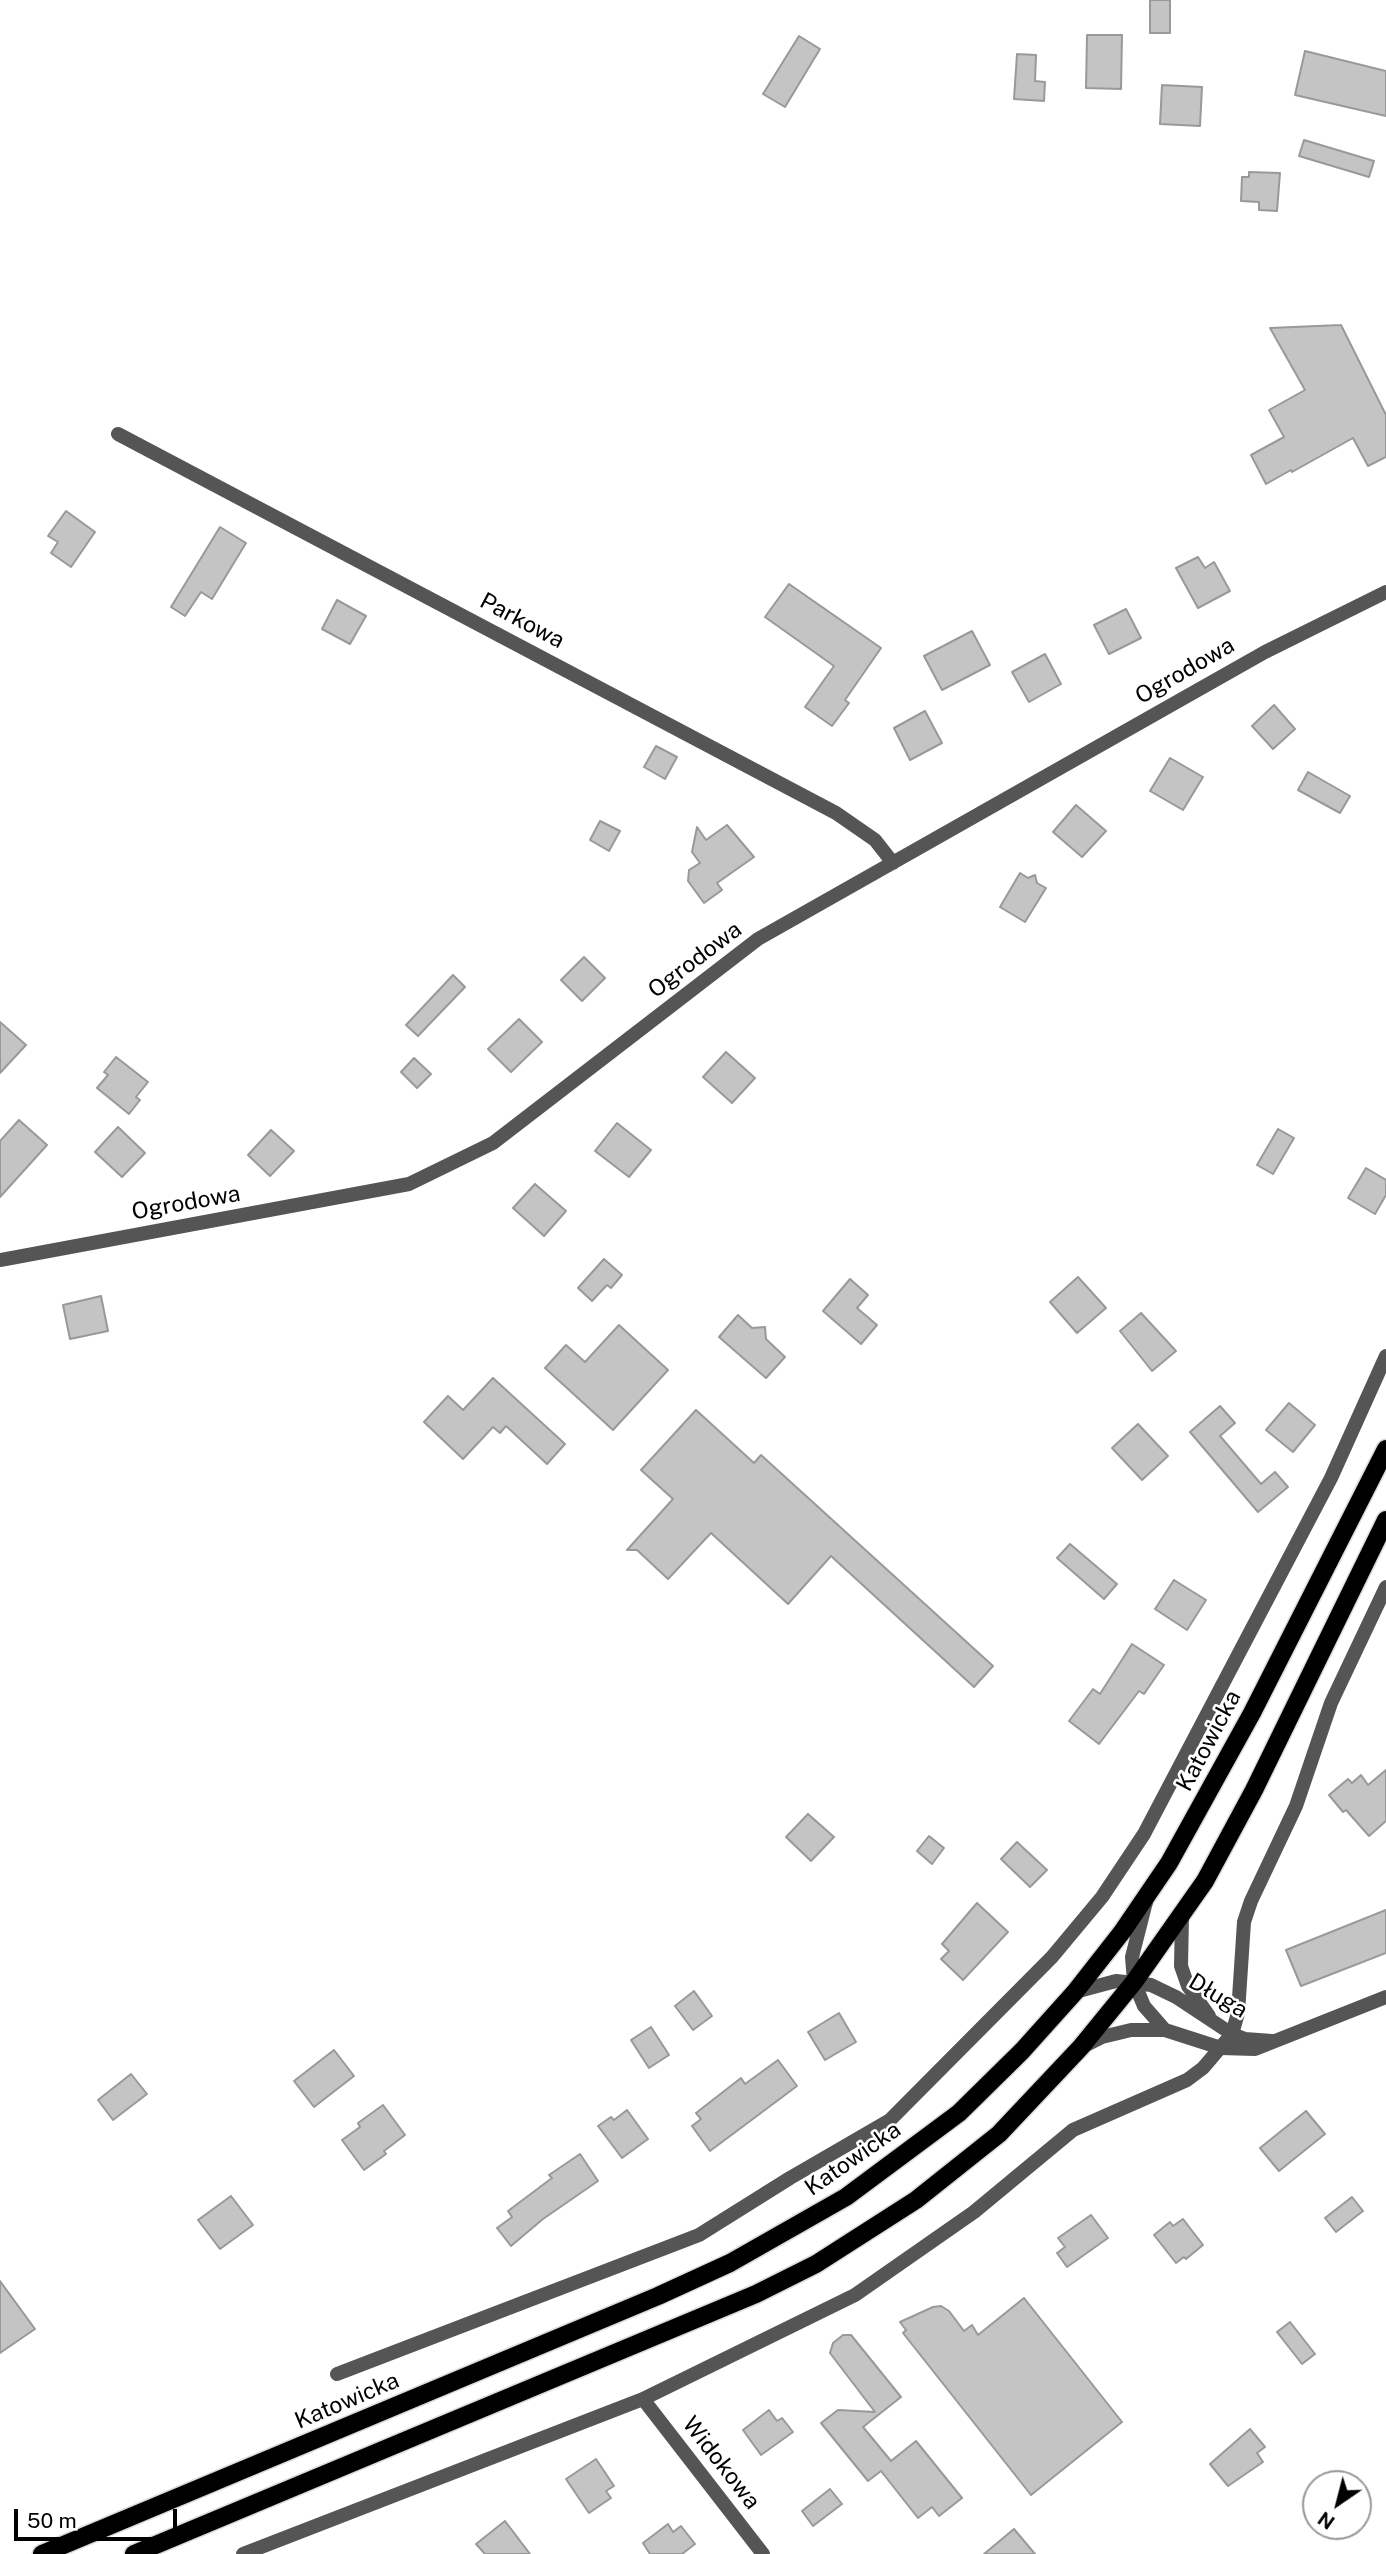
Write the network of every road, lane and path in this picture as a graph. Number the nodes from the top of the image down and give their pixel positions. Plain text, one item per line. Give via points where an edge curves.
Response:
1 (118, 434) dead end
2 (1386, 592) edge
3 (893, 863) junction
4 (0, 1260) edge
5 (1386, 1356) edge
6 (1386, 1449) edge
7 (1386, 1520) edge
8 (1386, 1587) edge
9 (1147, 1897) junction
10 (1182, 1916) junction
11 (1134, 1982) junction
12 (1075, 1992) junction
13 (1386, 1997) edge
14 (1214, 2023) junction
15 (1165, 2030) junction
16 (1232, 2034) junction
17 (1280, 2041) junction
18 (1081, 2047) junction
19 (1221, 2048) junction
20 (337, 2374) dead end
21 (643, 2399) junction
22 (41, 2554) edge
23 (134, 2554) edge
24 (243, 2554) edge
25 (763, 2554) edge

1 - 3 street, Parkowa via 836,813 875,840
2 - 3 street, Ogrodowa via 1265,652
3 - 4 street, Ogrodowa via 758,939 493,1143 409,1184
5 - 20 street via 1331,1478 1144,1834 1102,1897 1052,1957 890,2120 699,2235
6 - 9 main road, Katowicka via 1252,1713
7 - 10 main road via 1254,1790
8 - 16 street via 1331,1703 1296,1806 1251,1901 1244,1922 1238,2013
9 - 11 street via 1132,1956
9 - 12 main road, Katowicka
10 - 11 main road
10 - 14 street via 1184,1976
11 - 12 street, Długa via 1116,1981
11 - 14 street, Długa via 1163,1990
11 - 15 street via 1144,2006
11 - 18 main road
12 - 22 main road, Katowicka via 959,2113 846,2197 730,2263
13 - 17 street, Długa
14 - 16 street, Długa
15 - 18 street, Długa via 1131,2029
15 - 19 street, Długa
16 - 17 street, Długa
16 - 19 street
17 - 19 street, Długa via 1255,2049
18 - 23 main road via 999,2134 916,2200 816,2264 667,2332
19 - 21 street via 1187,2080 1073,2130 974,2212 855,2295
21 - 24 street
21 - 25 street, Widokowa

